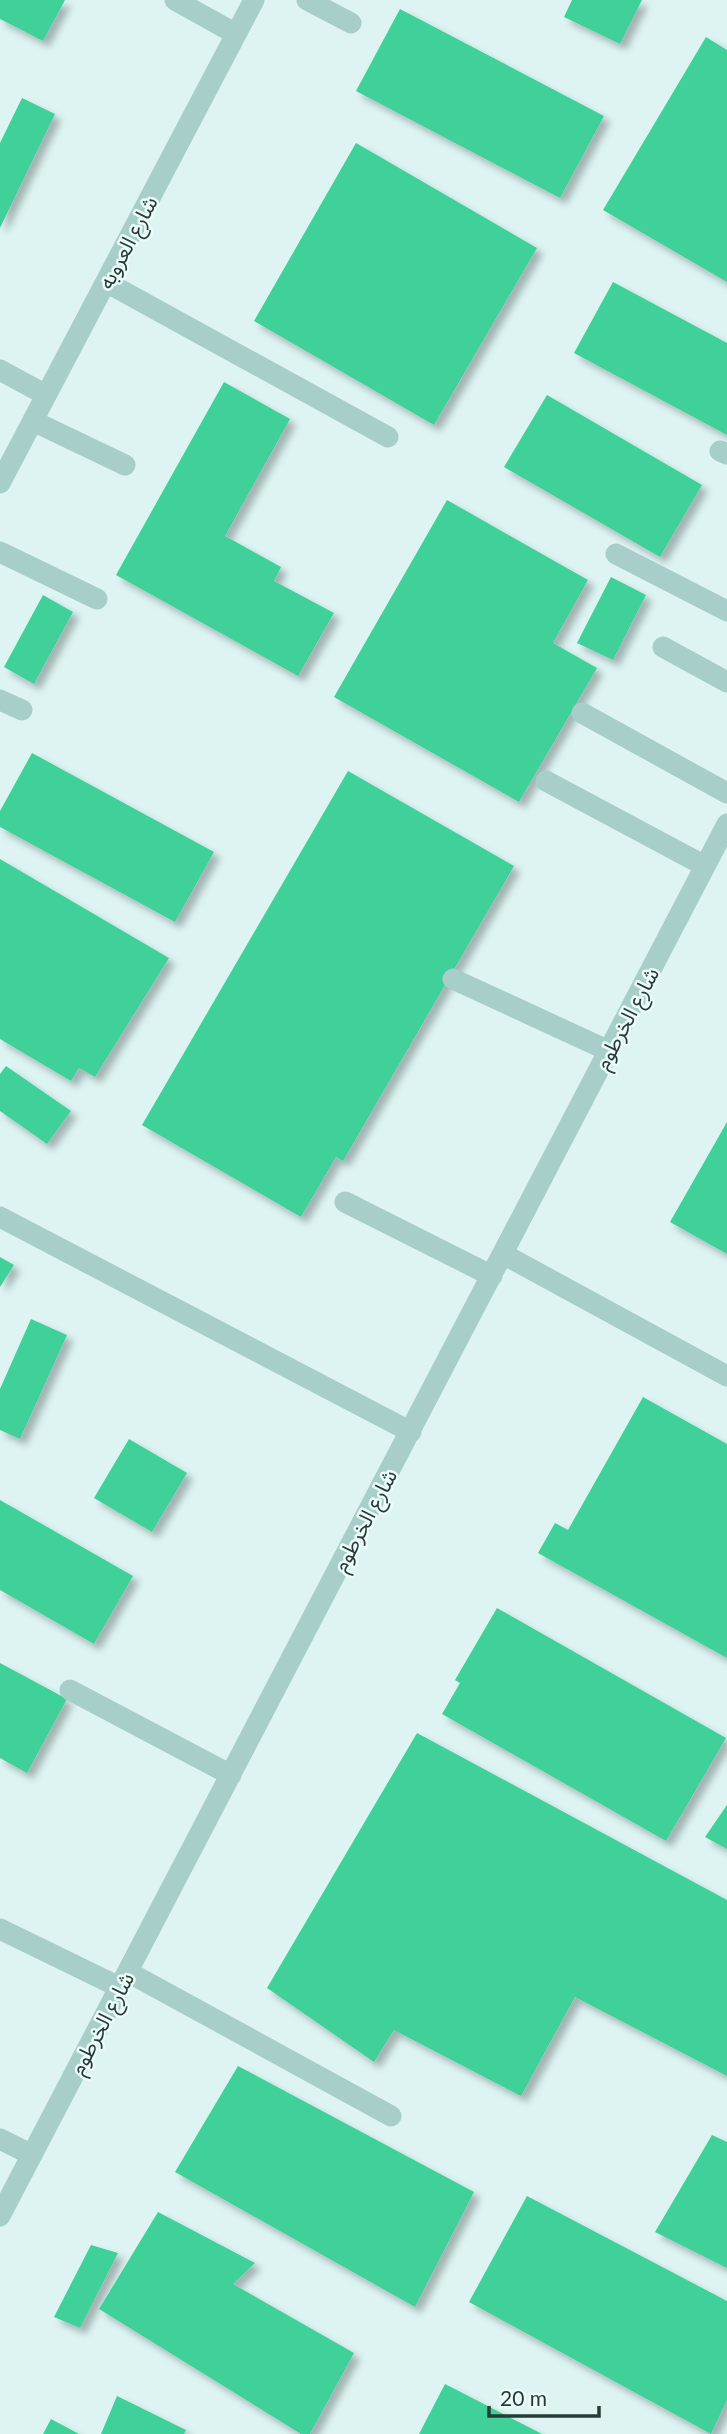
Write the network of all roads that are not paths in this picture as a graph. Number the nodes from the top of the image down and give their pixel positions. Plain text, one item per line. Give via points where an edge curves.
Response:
1 (176, 0) edge
2 (254, 0) edge
3 (307, 0) edge
4 (351, 23) dead end
5 (236, 34) junction
6 (106, 282) junction
7 (0, 370) edge
8 (46, 395) junction
9 (33, 421) junction
10 (388, 437) dead end
11 (125, 465) dead end
12 (0, 483) edge
13 (0, 552) edge
14 (616, 554) dead end
15 (97, 599) dead end
16 (727, 611) edge
17 (663, 647) dead end
18 (727, 682) edge
19 (0, 700) edge
20 (22, 710) dead end
21 (582, 713) dead end
22 (546, 781) dead end
23 (727, 793) edge
24 (727, 824) edge
25 (705, 866) junction
26 (453, 979) dead end
27 (609, 1051) junction
28 (345, 1202) dead end
29 (0, 1217) edge
30 (503, 1254) junction
31 (492, 1276) junction
32 (727, 1376) edge
33 (411, 1432) junction
34 (70, 1690) dead end
35 (231, 1775) junction
36 (0, 1929) edge
37 (124, 1980) junction
38 (391, 2116) dead end
39 (0, 2139) edge
40 (32, 2155) junction
41 (0, 2216) edge

1 - 5 lane
2 - 5 lane, شارع العروبه
3 - 4 lane
5 - 6 lane, شارع العروبه
6 - 8 lane, شارع العروبه
6 - 10 lane
7 - 8 lane
8 - 9 lane, شارع العروبه
9 - 11 lane
9 - 12 lane, شارع العروبه
13 - 15 lane
14 - 16 lane
17 - 18 lane
19 - 20 lane
21 - 23 lane
22 - 25 lane
24 - 25 lane, شارع الخرطوم
25 - 27 lane, شارع الخرطوم
26 - 27 lane
27 - 30 lane, شارع الخرطوم
28 - 31 lane
29 - 33 lane
30 - 31 lane, شارع الخرطوم
30 - 32 lane
31 - 33 lane, شارع الخرطوم
33 - 35 lane, شارع الخرطوم
34 - 35 lane
35 - 37 lane, شارع الخرطوم
36 - 37 lane
37 - 38 lane
37 - 40 lane, شارع الخرطوم
39 - 40 lane
40 - 41 lane, شارع الخرطوم

